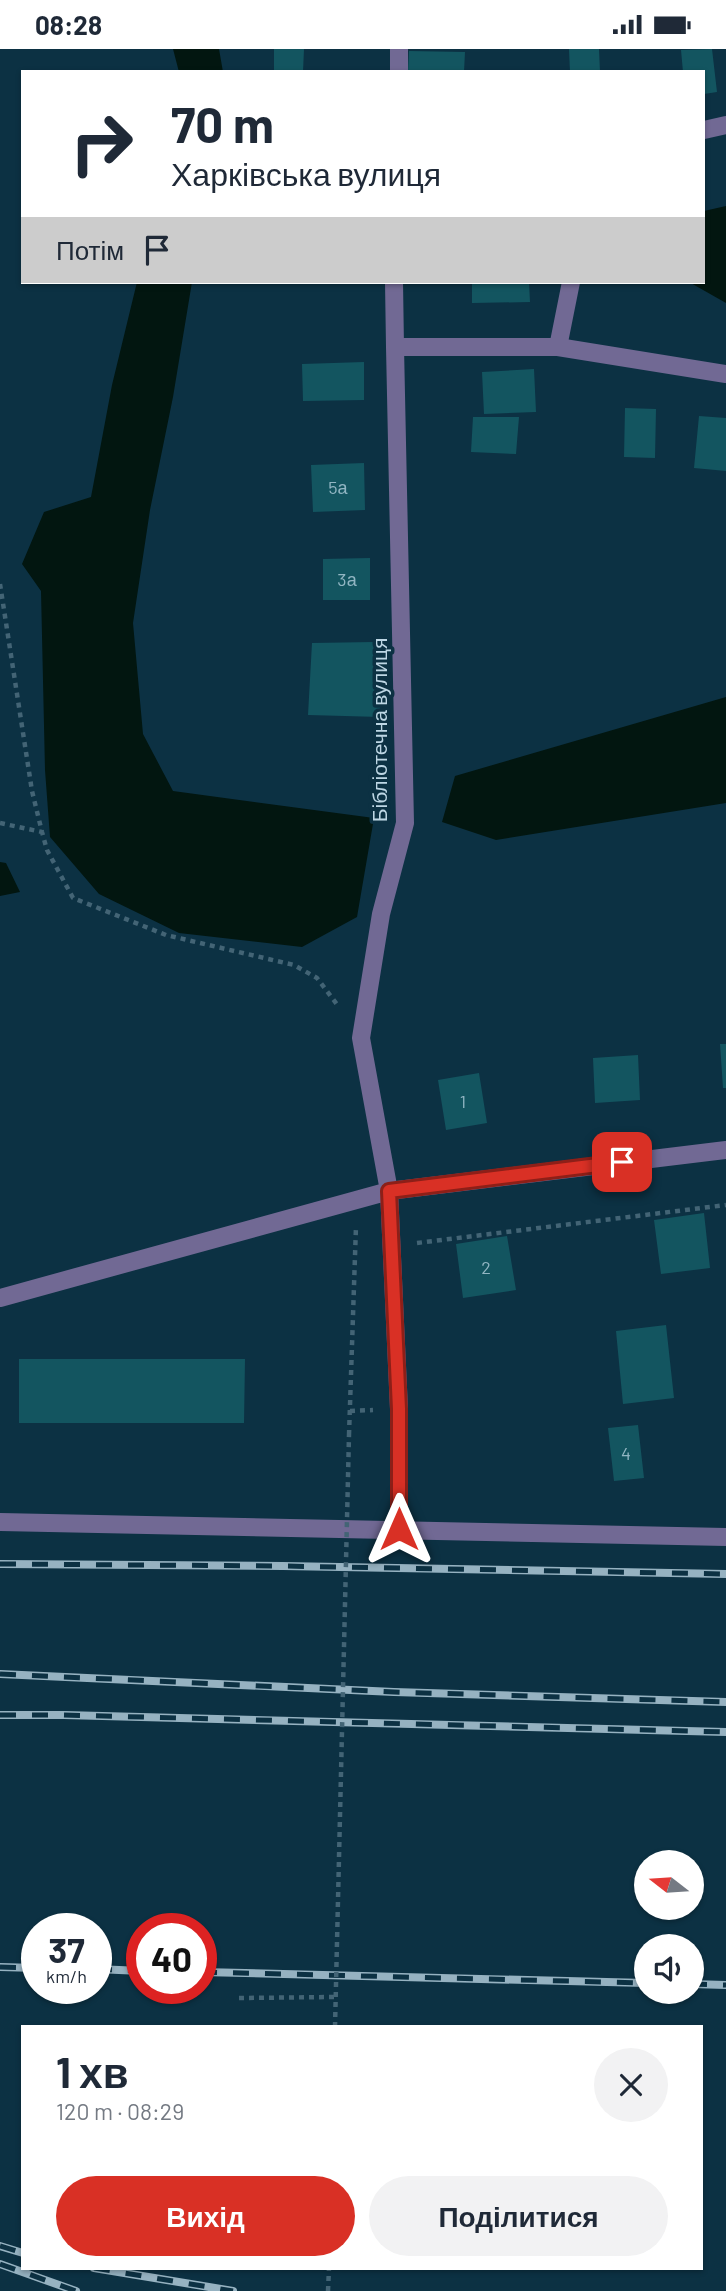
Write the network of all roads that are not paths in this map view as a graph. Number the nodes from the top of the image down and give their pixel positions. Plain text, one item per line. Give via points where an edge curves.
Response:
1 (400, 49) edge
2 (399, 70) edge
3 (726, 125) edge
4 (705, 130) edge
5 (394, 284) edge
6 (571, 284) edge
7 (395, 347) junction
8 (558, 347) junction
9 (726, 374) edge
10 (726, 1150) edge
11 (389, 1191) junction
12 (0, 1298) edge
13 (0, 1522) edge
14 (399, 1529) junction
15 (726, 1537) edge

1 - 2 street
3 - 4 street
5 - 7 street, Бібліотечна вулиця
6 - 8 street
7 - 8 street
7 - 11 street, Бібліотечна вулиця via 405,823 381,914 361,1038
8 - 9 street
10 - 11 street
11 - 12 street
11 - 14 street, Бібліотечна вулиця via 399,1409
13 - 14 street
14 - 15 street

